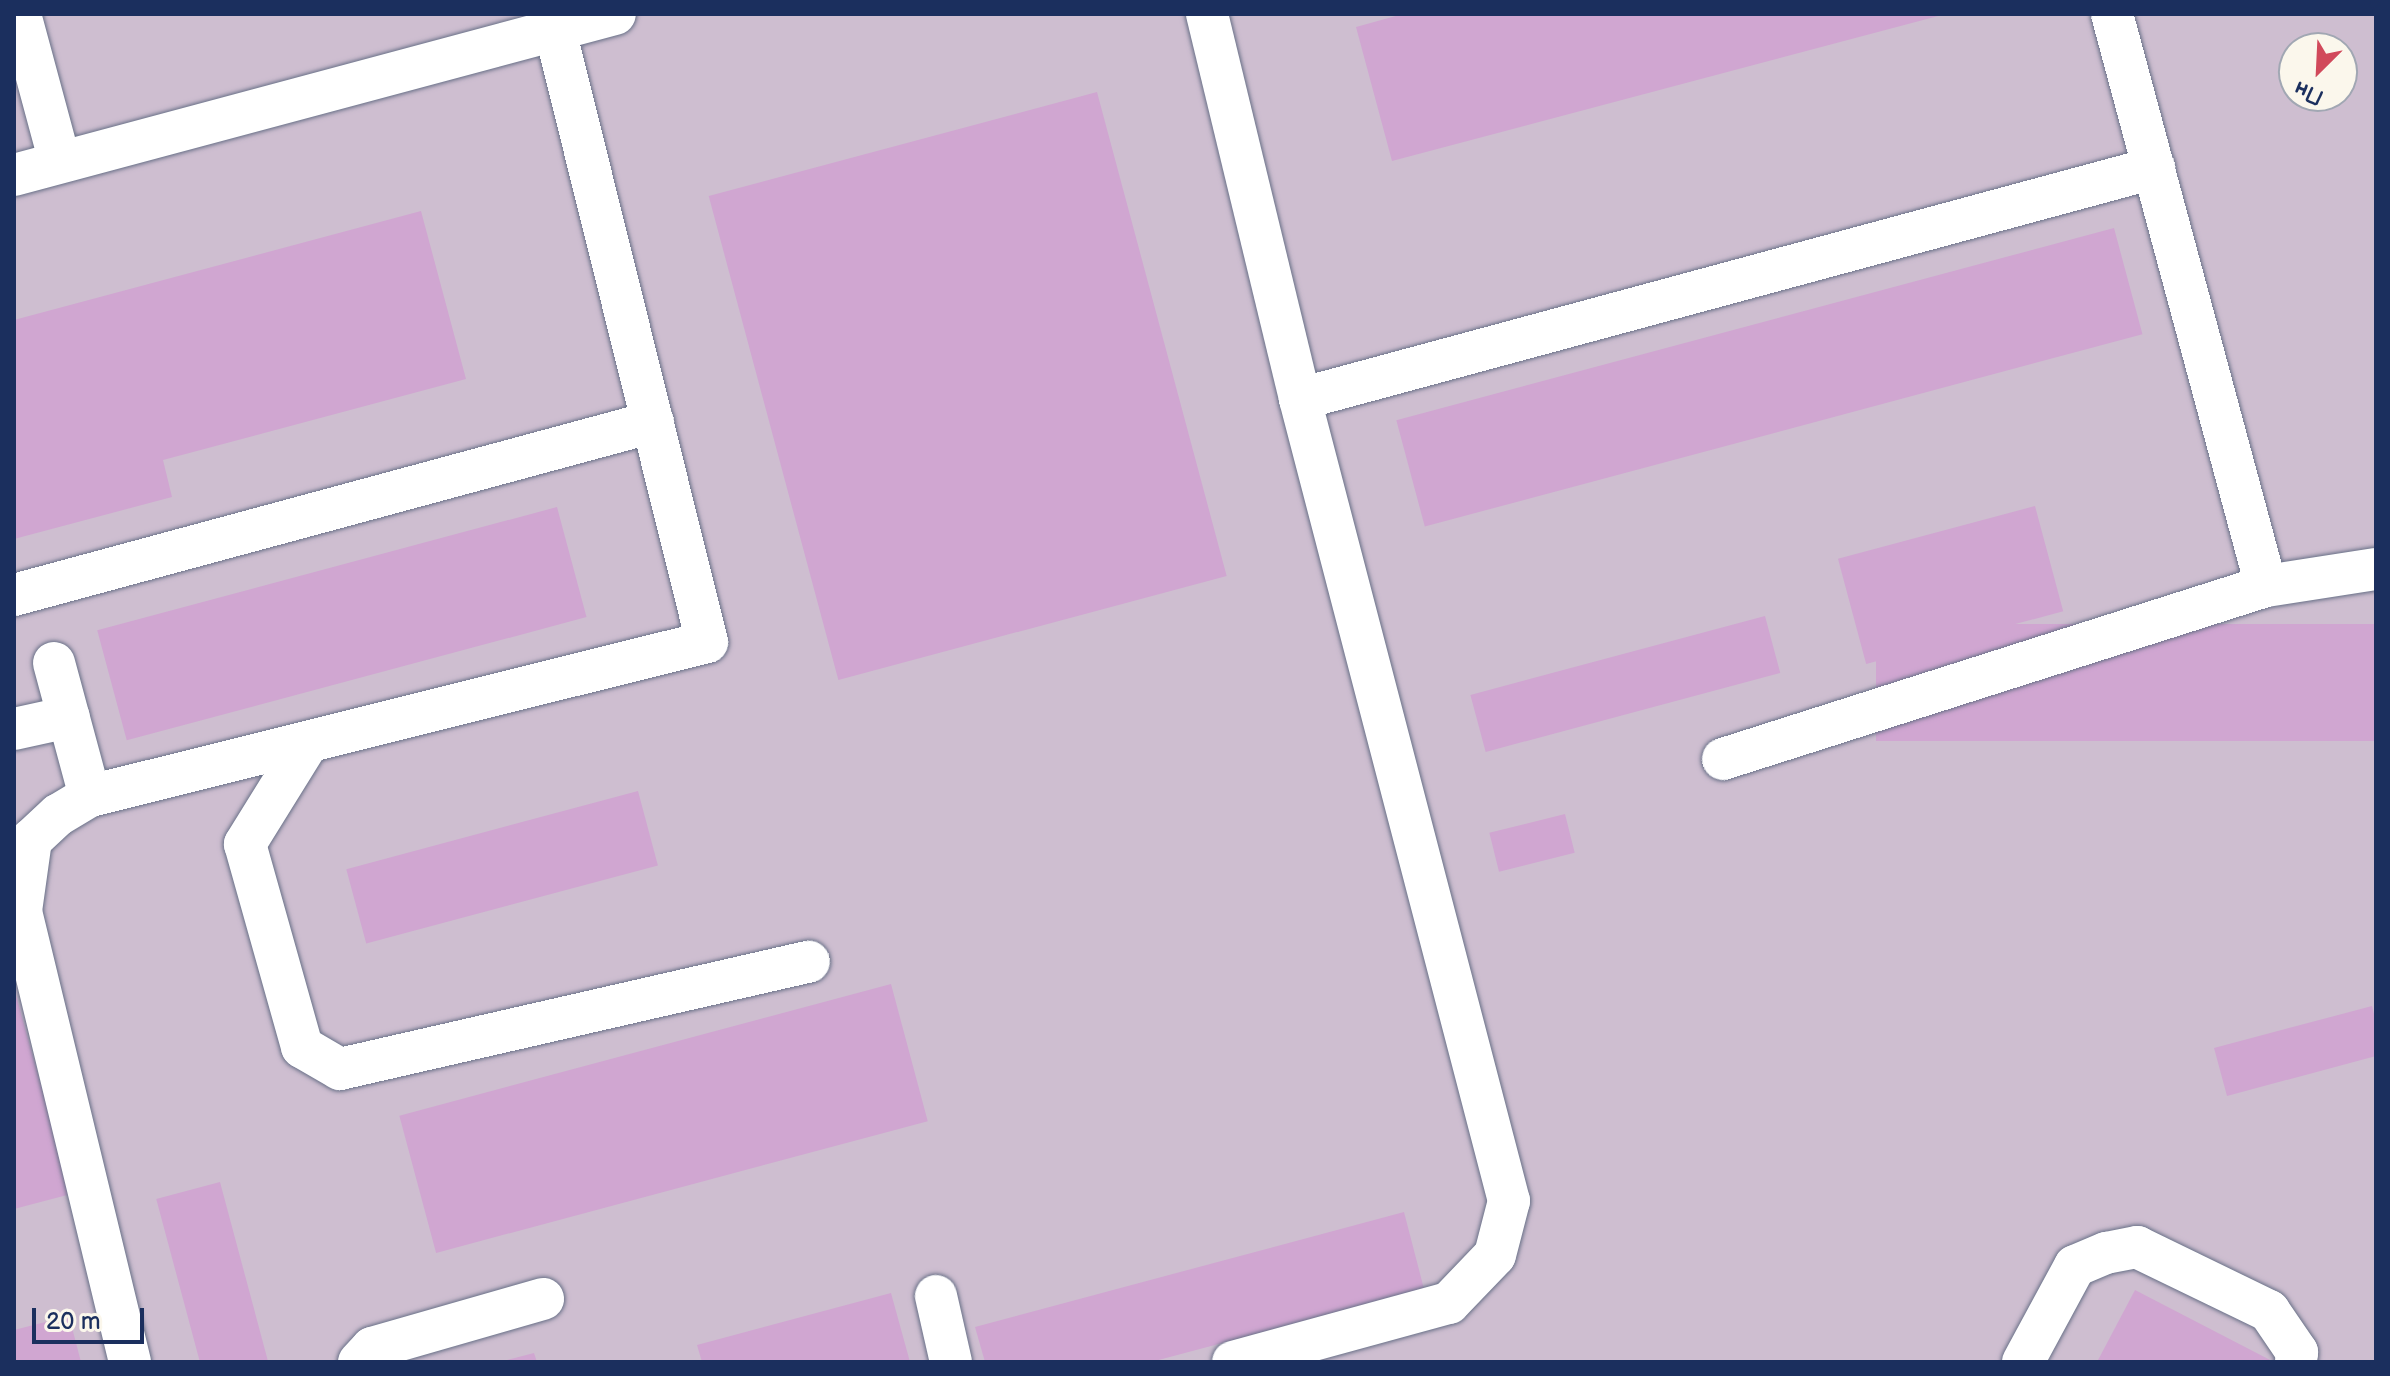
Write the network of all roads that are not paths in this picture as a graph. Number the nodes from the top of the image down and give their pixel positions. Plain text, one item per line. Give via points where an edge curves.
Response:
1 (20, 14) edge
2 (615, 14) edge
3 (1207, 14) edge
4 (2112, 14) edge
5 (553, 22) edge
6 (60, 162) junction
7 (2154, 168) junction
8 (14, 175) edge
9 (1300, 399) junction
10 (653, 422) junction
11 (2376, 569) edge
12 (2266, 586) junction
13 (14, 595) edge
14 (54, 663) dead end
15 (69, 717) junction
16 (14, 729) edge
17 (307, 744) junction
18 (1723, 759) dead end
19 (90, 796) junction
20 (809, 962) dead end
21 (936, 1296) dead end
22 (543, 1299) dead end
23 (130, 1362) edge
24 (359, 1362) edge
25 (951, 1362) edge
26 (1233, 1362) edge
27 (2023, 1362) edge
28 (2296, 1362) edge

1 - 6 lane
2 - 5 lane
3 - 9 lane
4 - 7 lane
5 - 6 lane
5 - 10 lane
6 - 8 lane
7 - 9 lane
7 - 12 lane
9 - 26 lane via 1509,1201 1495,1255 1449,1303
10 - 13 lane
10 - 17 lane via 707,642
11 - 12 lane
12 - 18 lane
14 - 15 lane
15 - 16 lane
15 - 19 lane
17 - 19 lane
17 - 20 lane via 245,844 302,1047 340,1069
19 - 23 lane via 31,840 21,911
21 - 25 lane
22 - 24 lane via 372,1348
27 - 28 lane via 2075,1266 2137,1247 2269,1311 2297,1352

